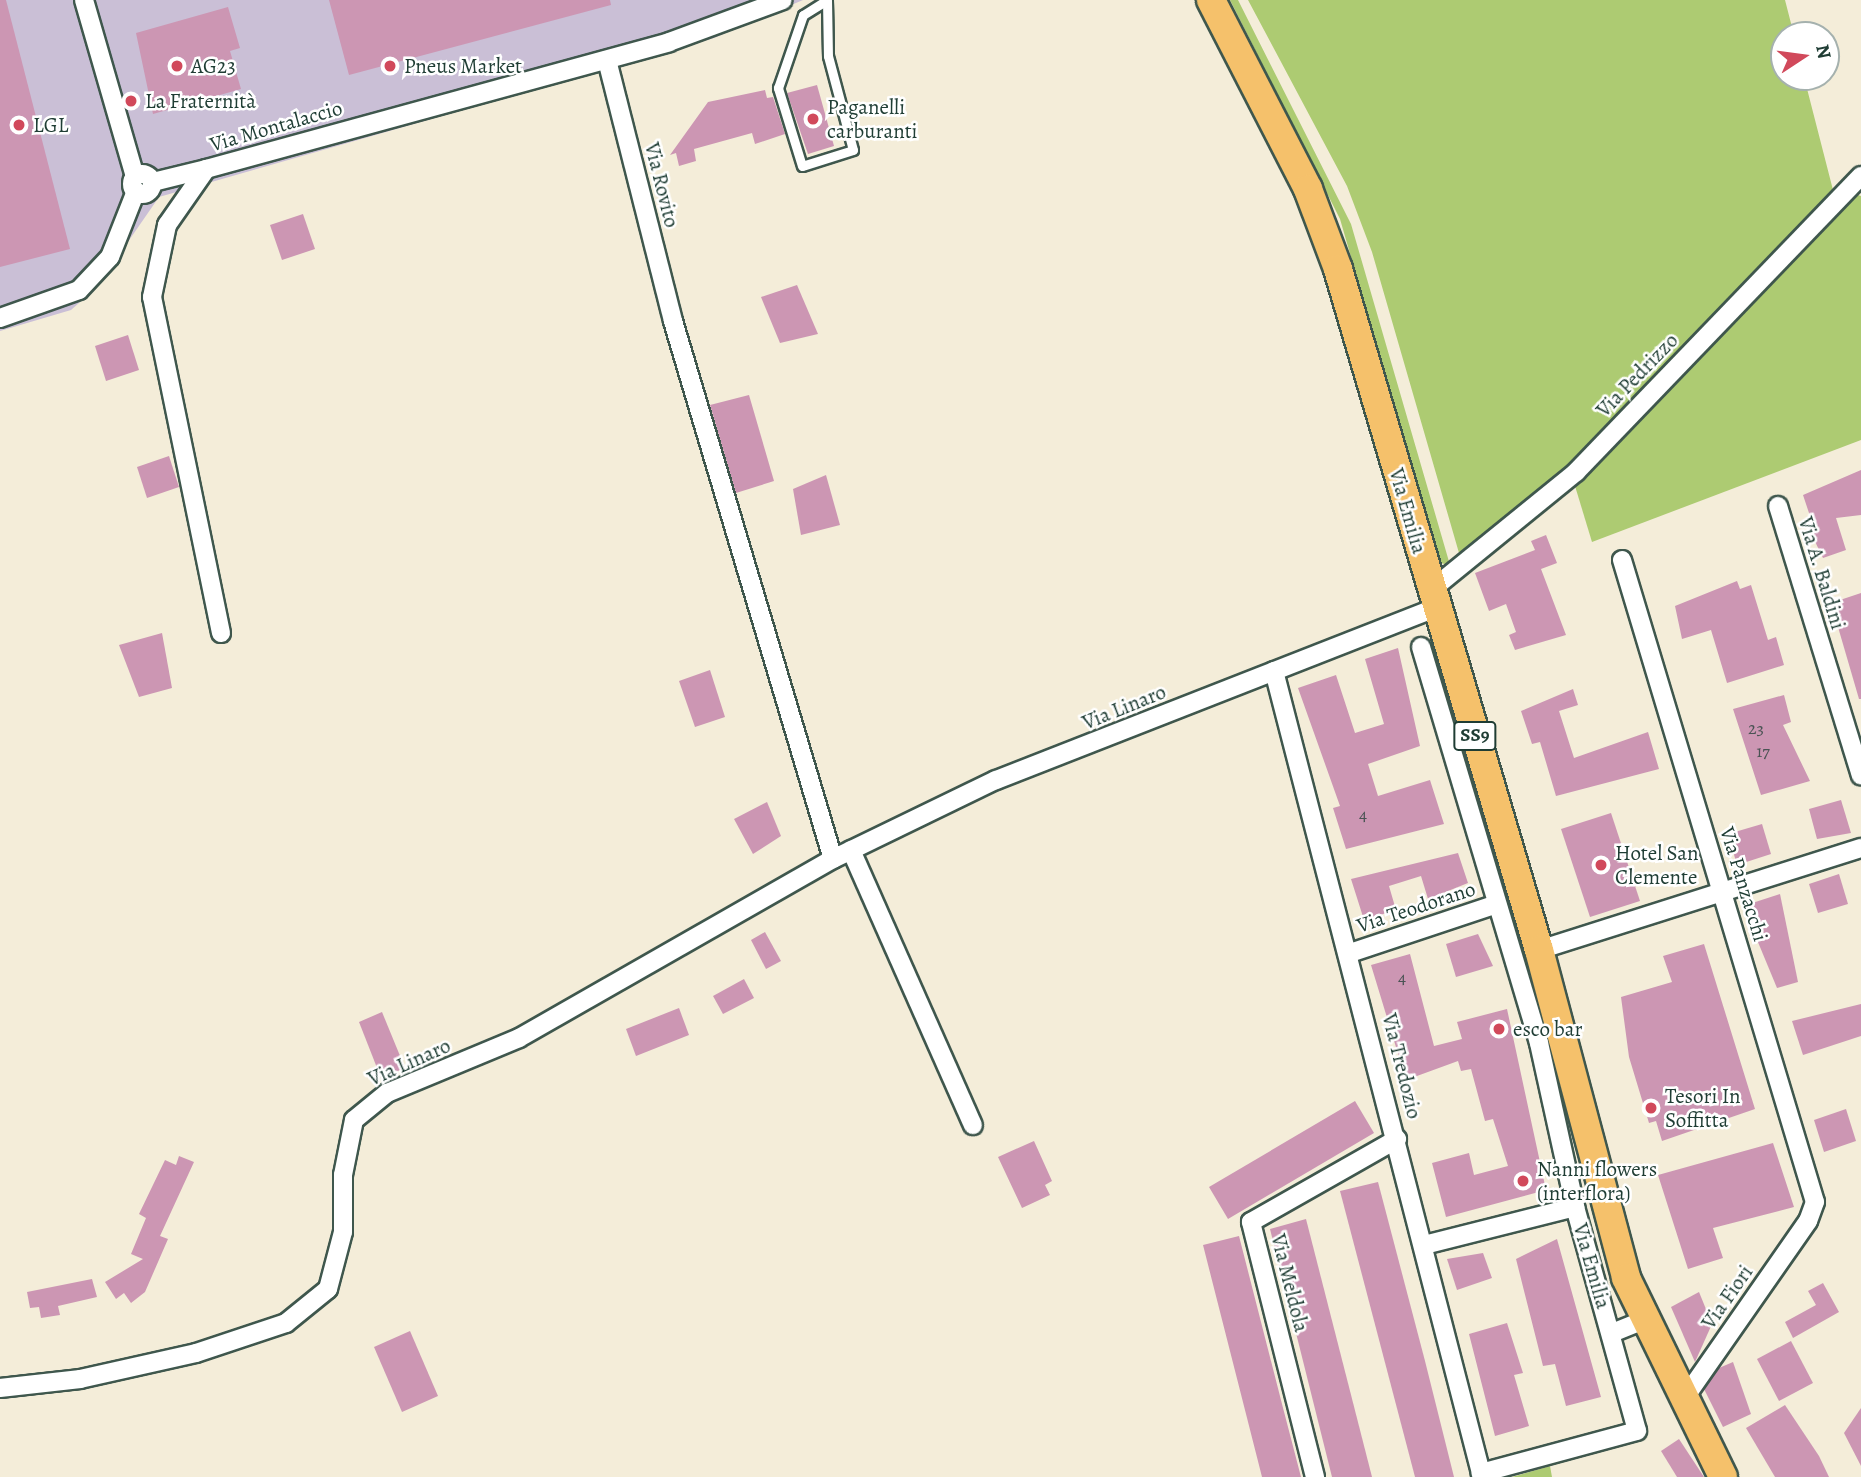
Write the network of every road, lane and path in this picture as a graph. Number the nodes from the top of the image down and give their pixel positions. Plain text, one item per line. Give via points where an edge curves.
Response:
1 (84, 0) edge
2 (783, 0) edge
3 (827, 0) edge
4 (1211, 0) edge
5 (607, 60) junction
6 (206, 169) junction
7 (1861, 176) edge
8 (141, 183) junction
9 (0, 318) edge
10 (1777, 506) dead end
11 (1622, 560) dead end
12 (1434, 598) junction
13 (221, 633) dead end
14 (1421, 647) dead end
15 (1274, 671) junction
16 (1861, 775) edge
17 (1861, 848) edge
18 (851, 850) junction
19 (833, 859) junction
20 (1723, 892) junction
21 (1497, 904) junction
22 (1539, 950) junction
23 (1350, 953) junction
24 (1551, 1041) junction
25 (973, 1125) dead end
26 (1397, 1139) junction
27 (1575, 1207) junction
28 (1808, 1221) joint
29 (1424, 1245) junction
30 (1642, 1321) junction
31 (1612, 1333) junction
32 (0, 1388) edge
33 (1683, 1400) junction
34 (1482, 1475) edge
35 (1315, 1477) edge
36 (1723, 1477) edge

1 - 8 street
2 - 5 street, Via Montalaccio
3 - 3 lane via 803,15 778,88 802,166 853,150 828,56
4 - 12 main road, Via Emilia / SS9 via 1308,189 1338,269
5 - 6 street, Via Montalaccio
5 - 19 street, Via Rovito via 673,321
6 - 8 street
6 - 13 street, Via Montalaccio via 162,237 152,297
7 - 12 street, Via Pedrizzo via 1576,472
8 - 9 street via 110,257 79,290
10 - 16 street, Via A. Baldini
11 - 20 street, Via Panzacchi
12 - 15 street, Via Linaro
12 - 22 main road, Via Emilia / SS9
14 - 21 street, Via Emilia
15 - 18 street, Via Linaro via 996,780
15 - 23 street, Via Tredozio
17 - 20 street
18 - 19 street, Via Linaro
18 - 25 street
19 - 32 street, Via Linaro via 574,1009 367,1106 354,1120 346,1149 344,1233 328,1289 286,1323 195,1353 80,1379
20 - 22 street
20 - 28 street, Via Panzacchi via 1815,1202
21 - 23 street, Via Teodorano
21 - 24 street, Via Emilia
22 - 24 main road, Via Emilia / SS9
23 - 26 street, Via Tredozio
24 - 27 street, Via Emilia
24 - 30 main road, Via Emilia / SS9
26 - 29 street, Via Tredozio
26 - 35 street, Via Meldola via 1251,1222
27 - 29 street
27 - 31 street, Via Emilia
28 - 33 street, Via Fiori
29 - 34 street, Via Tredozio
30 - 31 street, Via Emilia
30 - 33 main road, Via Emilia / SS9
31 - 34 street, Via Tredozio via 1637,1431
33 - 36 main road, Via Emilia / SS9

